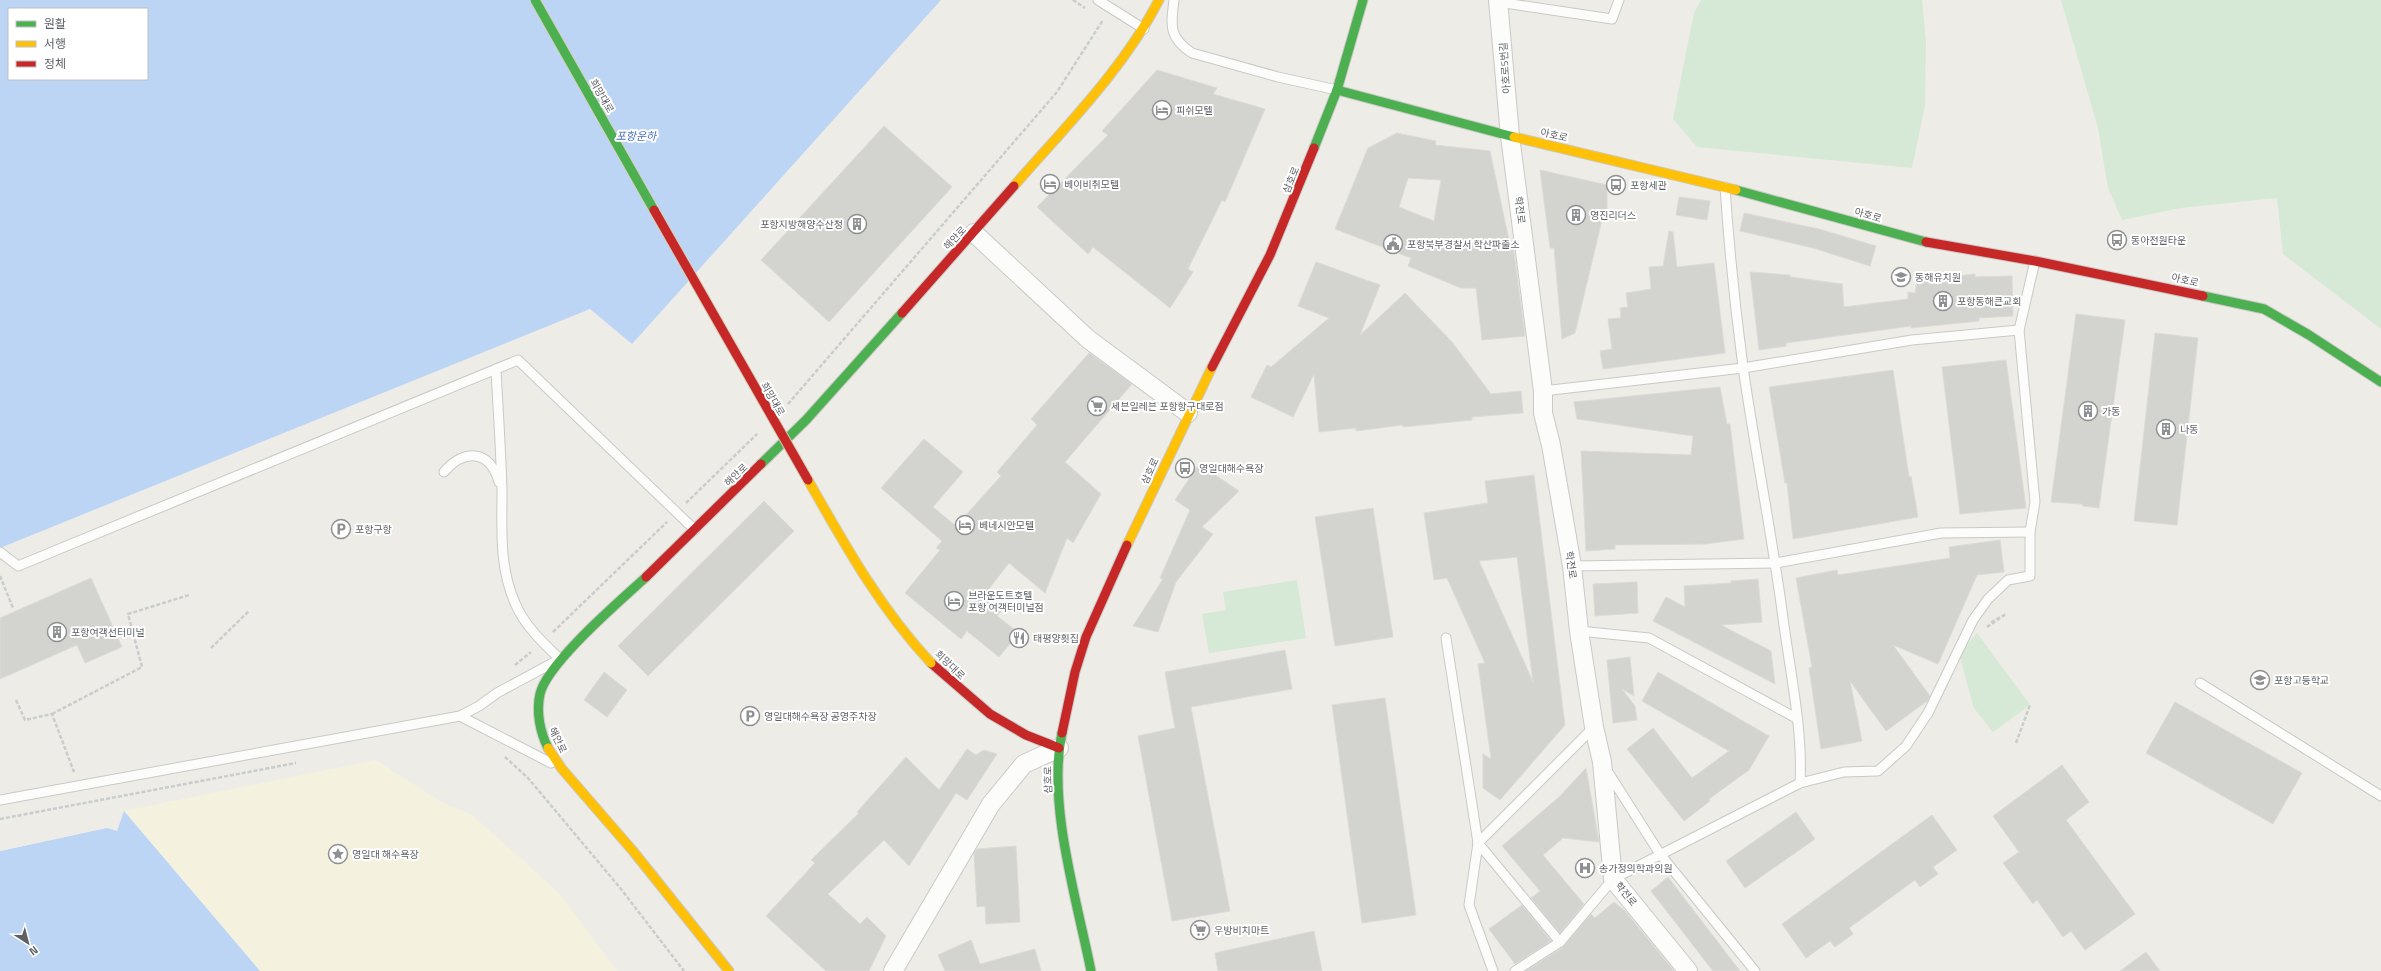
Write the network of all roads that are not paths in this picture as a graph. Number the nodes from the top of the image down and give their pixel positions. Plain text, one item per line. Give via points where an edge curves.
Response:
1 (535, 0) edge
2 (1098, 0) edge
3 (1159, 0) edge
4 (1174, 0) edge
5 (1363, 0) edge
6 (1619, 0) edge
7 (1498, 1) edge
8 (1144, 29) junction
9 (1337, 90) junction
10 (1510, 136) junction
11 (1725, 187) junction
12 (974, 233) junction
13 (2035, 260) junction
14 (2019, 330) junction
15 (1743, 368) junction
16 (496, 370) junction
17 (2381, 382) edge
18 (1544, 391) junction
19 (1188, 413) junction
20 (444, 472) dead end
21 (502, 493) junction
22 (695, 530) junction
23 (2030, 532) junction
24 (0, 552) edge
25 (1776, 563) junction
26 (1572, 566) junction
27 (1579, 631) junction
28 (1446, 638) dead end
29 (560, 659) junction
30 (2200, 684) dead end
31 (460, 716) junction
32 (1796, 718) junction
33 (1594, 727) junction
34 (1059, 748) junction
35 (1602, 762) junction
36 (562, 769) junction
37 (1800, 784) junction
38 (2381, 796) edge
39 (0, 800) edge
40 (1478, 843) junction
41 (1660, 854) junction
42 (1613, 878) junction
43 (1560, 942) junction
44 (729, 971) edge
45 (893, 971) edge
46 (1091, 971) edge
47 (1493, 971) edge
48 (1515, 971) edge
49 (1688, 971) edge
50 (1755, 971) edge

1 - 34 main road, 희망대로, bridge via 862,576 906,636 931,663 990,714 1026,735
2 - 8 lane
3 - 8 main road, 해안로
4 - 9 lane via 1171,27 1184,48 1192,53
5 - 9 main road, 삼호로
6 - 7 lane via 1612,19
7 - 10 street, 아호로5번길
8 - 12 main road, 해안로 via 1112,73
9 - 10 main road, 아호로
9 - 19 main road, 삼호로 via 1270,255
10 - 11 main road, 아호로
10 - 18 street, 학전로
11 - 13 main road, 아호로 via 1925,242
11 - 15 lane
12 - 19 street via 1088,339
12 - 22 main road, 해안로 via 806,420
13 - 14 lane
13 - 17 main road, 아호로 via 2264,308 2309,334
14 - 15 lane via 1912,340
14 - 23 lane via 2035,502
15 - 18 lane
15 - 25 lane
16 - 21 lane
16 - 22 lane via 518,360
16 - 24 lane via 18,566
18 - 26 street, 학전로 via 1543,413
19 - 34 main road, 삼호로 via 1114,570 1086,637 1068,700
20 - 21 lane via 452,462 462,456 474,455 483,458 496,474
21 - 29 lane via 502,548 508,585 515,604 525,620 542,642
22 - 29 main road, 해안로
23 - 25 lane via 1941,533
23 - 37 lane via 2030,576 2008,580 1988,599 1973,620 1928,713 1906,746 1878,771 1844,772
25 - 26 lane
25 - 32 lane
26 - 27 street, 학전로
27 - 32 lane via 1649,638
27 - 33 street, 학전로
28 - 40 lane
29 - 31 lane
29 - 36 main road, 해안로 via 540,693 538,708 542,736
30 - 38 lane
31 - 36 lane
31 - 39 lane
32 - 37 lane via 1801,767
33 - 35 street, 학전로
33 - 40 lane
34 - 45 street via 1024,764 991,804
34 - 46 main road, 삼호로 via 1058,788 1063,832
35 - 41 lane
35 - 42 street, 학전로
36 - 44 main road, 해안로 via 633,851
37 - 41 lane
40 - 43 lane
40 - 47 lane via 1469,905
41 - 42 lane
41 - 50 lane
42 - 43 lane
42 - 49 street, 학전로
43 - 48 lane

